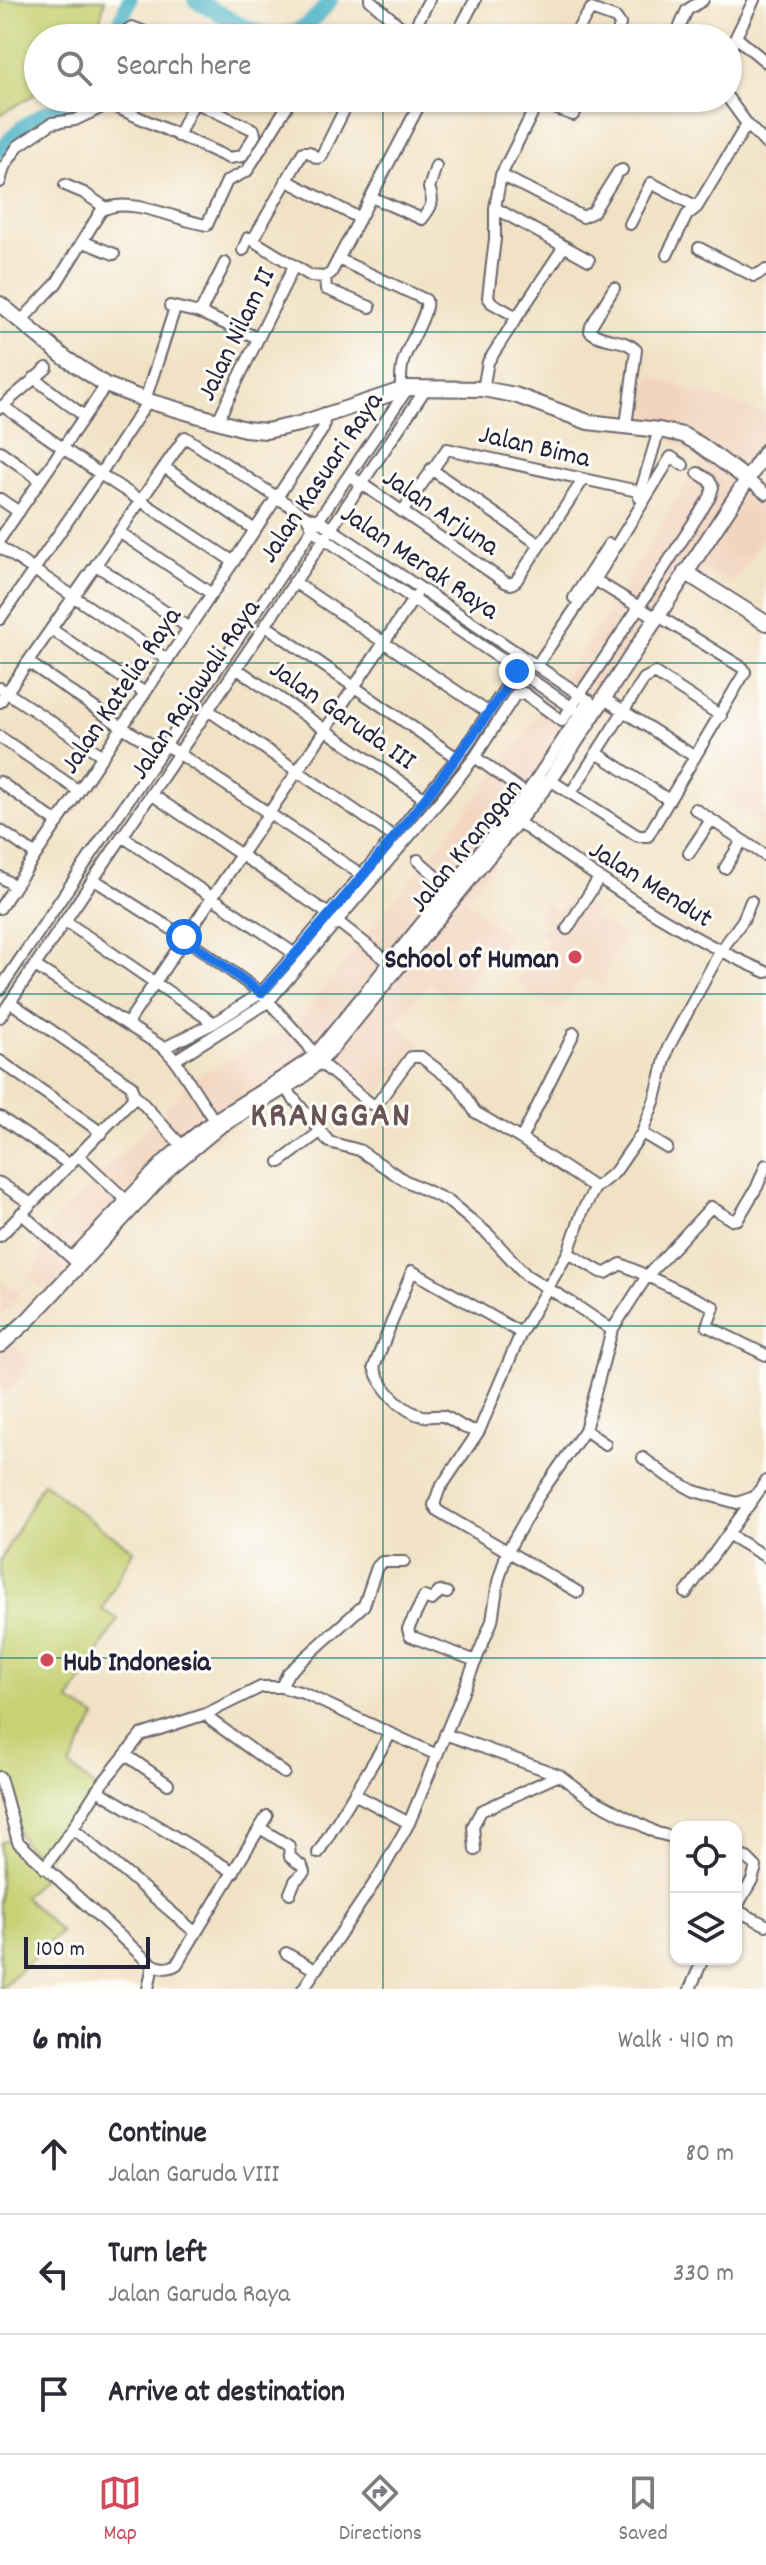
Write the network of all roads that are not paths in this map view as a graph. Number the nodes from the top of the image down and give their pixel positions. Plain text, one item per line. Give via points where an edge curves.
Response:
1 (370, 0) edge
2 (429, 0) edge
3 (475, 0) edge
4 (703, 0) edge
5 (754, 0) edge
6 (398, 24) edge
7 (417, 24) edge
8 (462, 24) edge
9 (581, 24) edge
10 (620, 24) edge
11 (681, 24) edge
12 (742, 25) edge
13 (742, 42) edge
14 (766, 62) edge
15 (90, 112) edge
16 (131, 112) edge
17 (187, 112) edge
18 (219, 112) edge
19 (283, 112) edge
20 (343, 112) edge
21 (416, 112) edge
22 (533, 112) edge
23 (738, 112) edge
24 (747, 124) junction
25 (178, 136) junction
26 (766, 144) edge
27 (436, 166) dead end
28 (622, 170) dead end
29 (501, 175) junction
30 (286, 180) junction
31 (0, 182) edge
32 (65, 185) dead end
33 (371, 197) junction
34 (697, 207) junction
35 (106, 208) junction
36 (495, 208) junction
37 (359, 218) junction
38 (630, 224) dead end
39 (254, 238) junction
40 (84, 242) junction
41 (563, 248) junction
42 (699, 248) dead end
43 (243, 250) dead end
44 (114, 254) dead end
45 (667, 255) dead end
46 (338, 259) junction
47 (589, 260) dead end
48 (225, 263) dead end
49 (294, 266) junction
50 (766, 270) edge
51 (325, 277) junction
52 (614, 288) dead end
53 (0, 304) edge
54 (370, 307) dead end
55 (200, 313) junction
56 (517, 317) junction
57 (21, 321) junction
58 (258, 338) junction
59 (47, 368) dead end
60 (34, 378) junction
61 (106, 385) junction
62 (427, 387) junction
63 (405, 389) junction
64 (483, 389) junction
65 (147, 400) junction
66 (1, 407) edge
67 (325, 413) junction
68 (84, 416) junction
69 (217, 422) junction
70 (626, 426) junction
71 (659, 430) junction
72 (63, 447) junction
73 (0, 451) edge
74 (766, 451) edge
75 (683, 465) dead end
76 (164, 467) junction
77 (431, 469) junction
78 (698, 473) dead end
79 (100, 474) junction
80 (349, 475) junction
81 (40, 480) junction
82 (583, 480) junction
83 (748, 480) junction
84 (361, 483) junction
85 (642, 492) junction
86 (766, 494) edge
87 (278, 496) junction
88 (0, 499) edge
89 (142, 500) junction
90 (19, 512) junction
91 (402, 512) junction
92 (316, 525) junction
93 (255, 530) junction
94 (119, 532) junction
95 (327, 534) junction
96 (0, 539) edge
97 (540, 545) junction
98 (0, 547) edge
99 (234, 562) junction
100 (96, 565) junction
101 (33, 571) junction
102 (685, 572) junction
103 (595, 580) junction
104 (294, 582) junction
105 (420, 590) junction
106 (212, 594) junction
107 (74, 597) junction
108 (413, 599) junction
109 (639, 607) junction
110 (656, 616) junction
111 (0, 619) edge
112 (766, 623) edge
113 (265, 625) junction
114 (189, 628) junction
115 (51, 629) junction
116 (383, 642) junction
117 (538, 659) junction
118 (168, 660) junction
119 (28, 662) junction
120 (236, 668) junction
121 (517, 671) junction
122 (354, 689) junction
123 (145, 693) junction
124 (2, 694) edge
125 (587, 706) junction
126 (208, 710) junction
127 (623, 711) junction
128 (489, 713) junction
129 (721, 716) junction
130 (122, 727) junction
131 (324, 730) junction
132 (0, 737) edge
133 (164, 748) junction
134 (179, 752) junction
135 (597, 753) junction
136 (103, 756) junction
137 (475, 757) junction
138 (695, 757) junction
139 (457, 758) junction
140 (298, 770) junction
141 (550, 780) junction
142 (0, 782) edge
143 (79, 791) junction
144 (571, 793) junction
145 (151, 794) junction
146 (526, 794) junction
147 (424, 798) junction
148 (669, 800) junction
149 (695, 809) dead end
150 (268, 812) junction
151 (711, 820) junction
152 (518, 822) junction
153 (58, 823) junction
154 (0, 830) edge
155 (122, 836) junction
156 (394, 837) junction
157 (742, 841) junction
158 (689, 853) dead end
159 (239, 854) junction
160 (36, 855) junction
161 (766, 856) edge
162 (418, 860) dead end
163 (725, 868) dead end
164 (362, 875) junction
165 (0, 877) edge
166 (599, 878) junction
167 (93, 879) junction
168 (15, 886) junction
169 (453, 891) junction
170 (212, 897) junction
171 (751, 901) dead end
172 (0, 908) edge
173 (334, 918) junction
174 (65, 921) junction
175 (567, 929) dead end
176 (184, 937) junction
177 (720, 952) junction
178 (295, 954) junction
179 (390, 963) junction
180 (35, 966) junction
181 (766, 972) edge
182 (4, 976) edge
183 (154, 981) junction
184 (0, 989) edge
185 (264, 998) junction
186 (10, 1002) junction
187 (0, 1017) edge
188 (214, 1023) junction
189 (127, 1024) junction
190 (574, 1033) dead end
191 (164, 1048) junction
192 (316, 1058) junction
193 (175, 1060) junction
194 (0, 1061) edge
195 (285, 1088) junction
196 (134, 1094) junction
197 (0, 1117) edge
198 (216, 1124) junction
199 (320, 1132) junction
200 (102, 1133) junction
201 (642, 1133) junction
202 (521, 1139) junction
203 (181, 1145) junction
204 (667, 1148) dead end
205 (79, 1156) junction
206 (280, 1162) dead end
207 (70, 1165) junction
208 (766, 1165) edge
209 (0, 1183) edge
210 (595, 1188) junction
211 (762, 1189) edge
212 (30, 1203) junction
213 (129, 1204) junction
214 (21, 1213) junction
215 (0, 1236) edge
216 (568, 1253) junction
217 (75, 1261) junction
218 (647, 1276) junction
219 (547, 1288) junction
220 (612, 1330) junction
221 (521, 1333) junction
222 (0, 1345) edge
223 (766, 1355) edge
224 (585, 1430) junction
225 (479, 1431) junction
226 (605, 1444) dead end
227 (643, 1458) dead end
228 (766, 1481) edge
229 (754, 1497) junction
230 (729, 1535) junction
231 (507, 1552) junction
232 (766, 1557) edge
233 (404, 1562) dead end
234 (578, 1592) dead end
235 (447, 1593) dead end
236 (686, 1593) dead end
237 (476, 1661) junction
238 (281, 1687) junction
239 (206, 1714) junction
240 (445, 1734) junction
241 (390, 1735) junction
242 (126, 1755) junction
243 (437, 1755) junction
244 (284, 1773) dead end
245 (559, 1775) junction
246 (0, 1777) edge
247 (168, 1784) dead end
248 (357, 1789) junction
249 (97, 1790) junction
250 (267, 1816) dead end
251 (409, 1823) junction
252 (73, 1828) junction
253 (260, 1828) junction
254 (670, 1836) edge
255 (475, 1850) dead end
256 (318, 1853) dead end
257 (742, 1857) edge
258 (44, 1868) junction
259 (234, 1872) junction
260 (290, 1893) dead end
261 (742, 1898) edge
262 (742, 1912) edge
263 (766, 1925) edge
264 (196, 1933) junction
265 (286, 1953) dead end
266 (153, 1965) junction
267 (700, 1965) edge
268 (315, 1970) junction
269 (148, 1989) edge
270 (303, 1989) edge
271 (690, 1989) edge

1 - 6 street
2 - 7 street
3 - 8 street
4 - 11 street via 687,10
5 - 12 street
9 - 10 street via 591,9
13 - 14 street
15 - 31 street via 52,123 18,146
16 - 25 street
17 - 25 street
18 - 25 street via 254,130 242,156
19 - 35 street via 247,171 227,181 207,225 130,205
20 - 30 street via 321,157 303,152
21 - 33 street
22 - 29 street
23 - 24 street
24 - 26 street
24 - 34 street
27 - 33 street via 429,188 432,206 422,219
28 - 29 street via 593,212 583,217
29 - 36 street
30 - 37 street
30 - 39 street
32 - 35 street
33 - 37 street
34 - 38 street via 651,183
34 - 45 street via 687,215
35 - 40 street
36 - 41 street
36 - 56 street via 488,297
37 - 46 street
39 - 43 street via 248,238
39 - 49 street
40 - 44 street
40 - 57 street via 56,284
41 - 47 street
41 - 56 street
42 - 50 street via 754,276
46 - 51 street
46 - 63 street via 426,300 404,356
48 - 55 street
49 - 51 street
49 - 58 street, Jalan Nilam II
51 - 54 street via 328,290
52 - 70 street via 590,331 636,350
53 - 57 main road
55 - 58 street
55 - 65 street via 172,307
56 - 64 street via 488,362
57 - 61 main road
58 - 69 street, Jalan Nilam II
59 - 60 street
60 - 66 street
60 - 68 street
61 - 65 main road
61 - 68 street
62 - 63 main road
62 - 64 main road
62 - 84 street, Jalan Rajawali Raya
63 - 67 main road
63 - 80 street, Jalan Kasuari Raya
64 - 70 main road via 588,422
65 - 69 main road
65 - 79 street
66 - 72 street
67 - 69 main road via 266,431
67 - 87 street, Jalan Katelia Raya via 323,429
68 - 72 street
70 - 71 main road
71 - 83 main road via 683,435
71 - 85 street
72 - 79 street
72 - 81 street
73 - 81 street
74 - 83 main road, Jalan Kranggan
75 - 103 street via 671,457
76 - 87 street via 185,437
76 - 89 street
76 - 93 street
77 - 82 street, Jalan Bima via 445,450 452,450
77 - 91 street, Jalan Bima
77 - 97 street
78 - 109 street via 711,482 710,497
79 - 89 street
79 - 101 street
80 - 84 street, Jalan Arjuna
80 - 92 street, Jalan Kasuari Raya
81 - 90 street
82 - 85 street, Jalan Bima
82 - 97 street, Jalan Arjuna
83 - 86 street
83 - 102 main road, Jalan Kranggan
84 - 91 street, Jalan Arjuna
84 - 95 street, Jalan Rajawali Raya
85 - 117 street
87 - 92 street, Jalan Merak Raya
87 - 93 street, Jalan Katelia Raya
88 - 90 street
89 - 94 street
89 - 99 street
90 - 96 street
91 - 97 street, Jalan Arjuna via 508,584 516,581
92 - 95 street, Jalan Merak Raya
92 - 133 street, Jalan Kasuari Raya
93 - 99 street, Jalan Katelia Raya
94 - 100 street
94 - 106 street
95 - 104 street, Jalan Rajawali Raya
95 - 105 street, Jalan Merak Raya
95 - 108 street, Jalan Merak Raya
98 - 101 street
99 - 106 street, Jalan Katelia Raya
100 - 107 street
100 - 114 street
101 - 107 street
101 - 111 street
102 - 110 main road, Jalan Kranggan
102 - 112 main road
103 - 109 street
103 - 117 street
104 - 113 street, Jalan Rajawali Raya
104 - 116 street
105 - 108 street
105 - 117 street, Jalan Merak Raya
106 - 114 street, Jalan Katelia Raya
107 - 115 street
107 - 118 street
108 - 116 street
108 - 121 street, Jalan Merak Raya
109 - 110 street
109 - 125 street
110 - 125 main road, Jalan Kranggan
110 - 129 street via 745,671
113 - 120 street, Jalan Rajawali Raya
113 - 122 street
114 - 118 street, Jalan Katelia Raya
115 - 119 street
115 - 123 street
116 - 122 street
116 - 128 street
117 - 125 street, Jalan Merak Raya
118 - 123 street, Jalan Katelia Raya
119 - 124 street
119 - 130 street
120 - 126 street, Jalan Rajawali Raya
120 - 131 street, Jalan Garuda III
121 - 125 street, Jalan Merak Raya
121 - 128 street
122 - 131 street
122 - 139 street
123 - 130 street, Jalan Katelia Raya
124 - 136 street
125 - 127 street
125 - 137 street via 562,721 519,693
125 - 141 main road, Jalan Kranggan
125 - 146 street
126 - 134 street, Jalan Rajawali Raya
126 - 140 street
127 - 129 street via 644,679 655,673
127 - 135 street
127 - 138 street
128 - 139 street
129 - 138 street
130 - 133 street
130 - 136 street, Jalan Katelia Raya
131 - 140 street
131 - 147 street, Jalan Garuda III
132 - 143 street
133 - 134 street
133 - 182 street, Jalan Kasuari Raya
134 - 145 street, Jalan Rajawali Raya
134 - 150 street
135 - 144 street
135 - 148 street
136 - 143 street, Jalan Katelia Raya
137 - 146 street
137 - 173 street
138 - 148 street
139 - 147 street
140 - 150 street
140 - 156 street
141 - 144 street
141 - 152 main road, Jalan Kranggan
142 - 153 street
143 - 153 street, Jalan Katelia Raya
144 - 148 street via 642,837 648,836
145 - 155 street, Jalan Rajawali Raya
145 - 159 street
146 - 169 street
147 - 156 street
149 - 151 street
150 - 159 street
150 - 164 street
151 - 157 street
151 - 158 street
152 - 166 street, Jalan Mendut
152 - 169 main road, Jalan Kranggan
153 - 160 street, Jalan Katelia Raya
154 - 160 street
155 - 167 street, Jalan Rajawali Raya
155 - 170 street
156 - 164 street
157 - 161 street
157 - 163 street
159 - 170 street
159 - 173 street
160 - 168 street, Jalan Katelia Raya
162 - 169 street
164 - 173 street
165 - 168 street
166 - 175 street
166 - 177 street, Jalan Mendut
167 - 174 street, Jalan Rajawali Raya
167 - 176 street
168 - 172 street, Jalan Katelia Raya
169 - 179 street
169 - 192 main road, Jalan Kranggan via 337,1041
170 - 176 street
170 - 178 street
171 - 177 street
173 - 178 street
173 - 179 street
173 - 185 street
174 - 180 street, Jalan Rajawali Raya
174 - 183 street
176 - 183 street
176 - 185 street
177 - 181 street, Jalan Mendut
177 - 201 street via 668,1048
178 - 185 street
179 - 192 street
180 - 186 street, Jalan Rajawali Raya
180 - 189 street
182 - 184 street, Jalan Kasuari Raya
183 - 188 street
183 - 189 street
185 - 188 street
185 - 192 street
185 - 193 street
186 - 187 street, Jalan Rajawali Raya
186 - 196 street via 132,1086
188 - 191 street
189 - 191 street
190 - 202 street
191 - 193 street
192 - 195 main road, Jalan Kranggan
192 - 198 street
192 - 202 street via 375,1105 411,1057 421,1057 458,1085 475,1112
193 - 198 street
194 - 200 street
195 - 198 main road, Jalan Kranggan
195 - 199 street
196 - 200 street
196 - 203 street
197 - 207 street
198 - 203 street
198 - 213 main road, Jalan Kranggan
199 - 206 street
199 - 219 street via 329,1142 359,1150 448,1201 526,1275
200 - 205 street
201 - 204 street
201 - 210 street via 615,1172
202 - 210 street
203 - 213 street
205 - 207 street
205 - 213 street
207 - 212 street
208 - 211 street
209 - 212 street
210 - 216 street
211 - 218 street via 735,1220 711,1207
212 - 214 street
213 - 217 main road, Jalan Kranggan
214 - 215 street
214 - 217 street
216 - 218 street via 601,1272 621,1264
216 - 219 street
217 - 222 main road, Jalan Kranggan via 27,1321
218 - 220 street
218 - 223 street via 714,1307 707,1326
219 - 220 street
219 - 221 street
220 - 224 street
221 - 225 street
221 - 225 street via 412,1271 374,1367 377,1376 389,1394 414,1413 442,1416 465,1430
224 - 226 street
224 - 231 street
225 - 231 street via 434,1505
227 - 229 street via 694,1491 737,1503
228 - 229 street
229 - 230 street
230 - 232 street
230 - 236 street
231 - 234 street
231 - 237 street via 492,1621
233 - 238 street via 382,1562 377,1567 364,1605 288,1673
235 - 237 street via 440,1591 432,1600 424,1597 408,1629 410,1636
237 - 240 street
238 - 239 street via 261,1687
238 - 241 street
239 - 242 street via 144,1733
239 - 244 street
240 - 243 street
240 - 245 street
241 - 243 street
241 - 248 street
242 - 247 street
242 - 249 street
243 - 251 street
245 - 254 street via 588,1797
245 - 255 street via 481,1811 473,1826
246 - 258 street via 18,1842
248 - 251 street via 358,1796
248 - 256 street
249 - 252 street
249 - 259 street
250 - 253 street
251 - 268 street
252 - 258 street
252 - 264 street
253 - 259 street
253 - 260 street via 289,1846 290,1857 302,1866 304,1872
257 - 261 street via 756,1867
258 - 266 street
259 - 264 street
262 - 263 street
264 - 266 street via 174,1966
265 - 268 street
266 - 269 street
267 - 271 street
268 - 270 street

